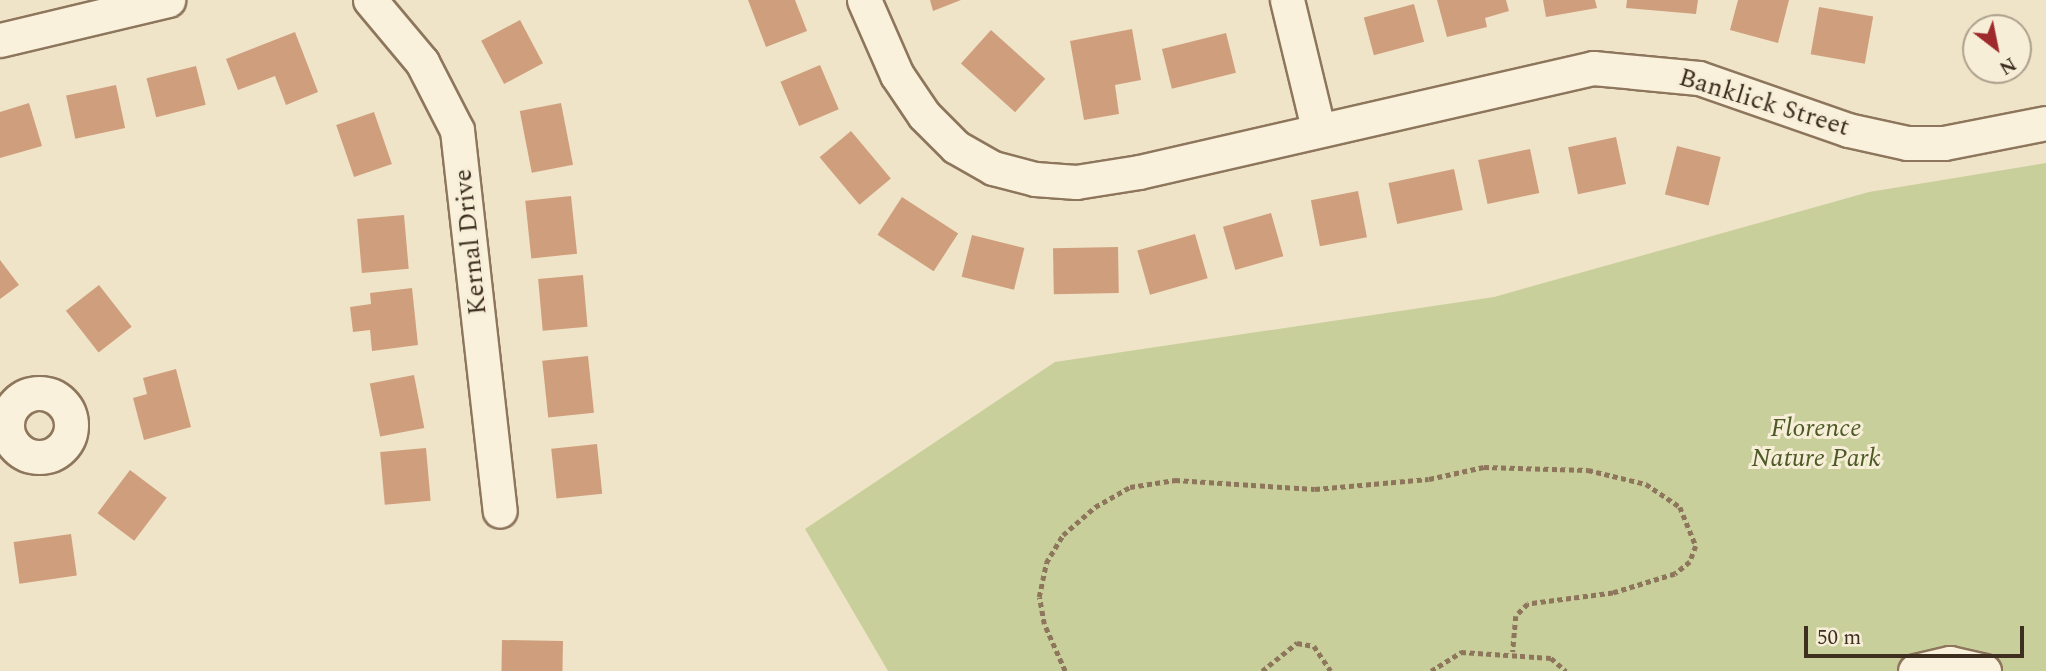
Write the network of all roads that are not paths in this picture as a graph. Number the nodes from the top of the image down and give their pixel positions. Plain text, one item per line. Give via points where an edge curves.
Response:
1 (168, 0) edge
2 (370, 0) edge
3 (864, 0) edge
4 (1287, 0) edge
5 (0, 40) edge
6 (2046, 123) edge
7 (1318, 128) junction
8 (500, 511) dead end
9 (1915, 671) edge
10 (1984, 671) edge

1 - 5 street
2 - 8 street, Kernal Drive via 422,62 457,130
3 - 7 street, Banklick Street via 897,75 924,115 956,147 993,168 1076,181 1139,172
4 - 7 street
6 - 7 street, Banklick Street via 1944,143 1907,143 1848,130 1699,78 1593,68
9 - 10 street via 1950,663

